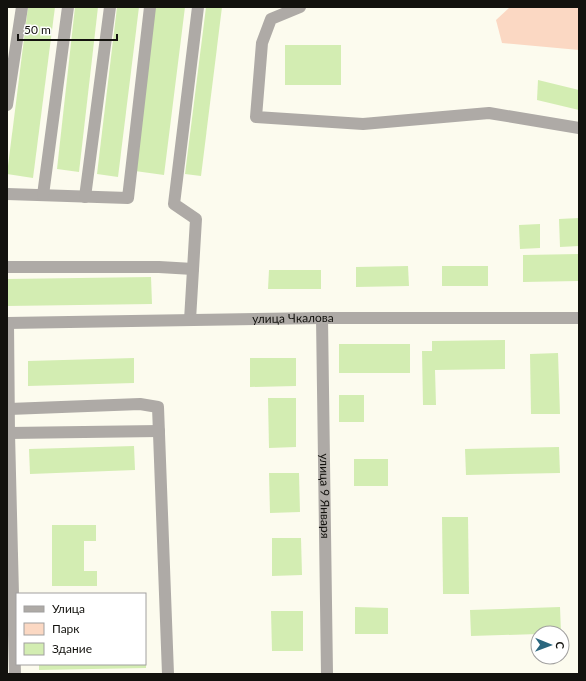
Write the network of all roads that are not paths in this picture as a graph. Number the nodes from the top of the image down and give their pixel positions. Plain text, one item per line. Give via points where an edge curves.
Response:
1 (22, 7) edge
2 (68, 7) edge
3 (110, 7) edge
4 (150, 7) edge
5 (198, 7) edge
6 (300, 7) edge
7 (7, 105) edge
8 (579, 128) edge
9 (7, 194) edge
10 (42, 195) junction
11 (85, 197) junction
12 (7, 267) edge
13 (193, 269) junction
14 (322, 318) junction
15 (579, 318) edge
16 (190, 320) junction
17 (8, 324) edge
18 (9, 409) junction
19 (159, 431) junction
20 (9, 433) junction
21 (10, 555) edge
22 (15, 674) edge
23 (168, 674) edge
24 (327, 674) edge

1 - 7 street
2 - 10 street
3 - 11 street
4 - 11 street via 128,198
5 - 13 street via 174,204 196,220
6 - 8 street via 271,19 262,43 256,116 363,124 489,113
9 - 10 street
10 - 11 street
12 - 13 street
13 - 16 street
14 - 15 street, улица Чкалова
14 - 16 street, улица Чкалова
14 - 24 street, улица 9 Января
16 - 17 street, улица Чкалова
17 - 18 street
18 - 19 street via 140,404 158,407
18 - 20 street
19 - 20 street
19 - 23 street
20 - 21 street
21 - 22 street

